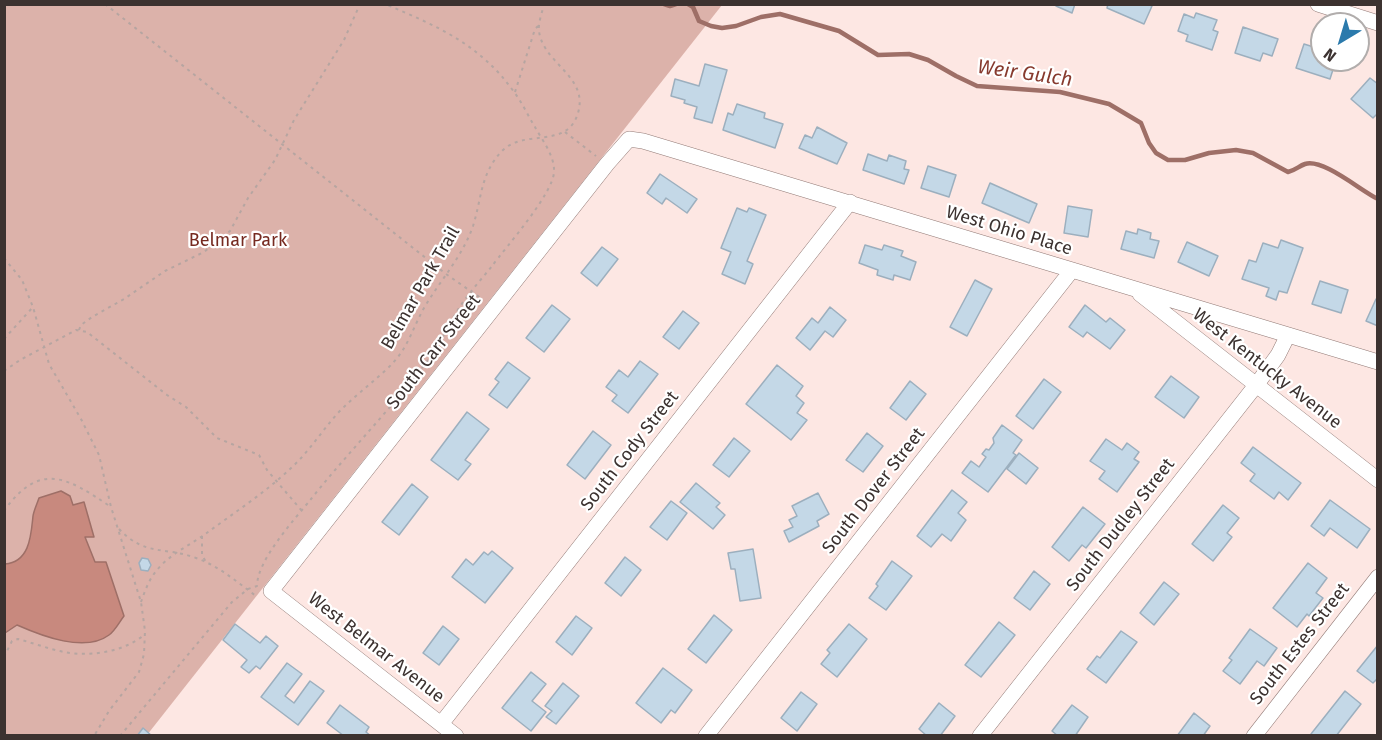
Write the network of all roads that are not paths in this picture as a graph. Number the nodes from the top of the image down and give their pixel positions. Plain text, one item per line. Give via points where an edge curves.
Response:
1 (1318, 4) edge
2 (1377, 23) edge
3 (629, 139) joint
4 (850, 202) junction
5 (1072, 270) junction
6 (1133, 288) junction
7 (1288, 335) junction
8 (1377, 362) edge
9 (1257, 384) junction
10 (1377, 480) edge
11 (1377, 577) edge
12 (271, 591) joint
13 (441, 724) junction
14 (456, 735) edge
15 (706, 735) edge
16 (980, 735) edge
17 (1254, 735) edge

1 - 2 street
3 - 4 street, West Ohio Place
3 - 12 street, South Carr Street
4 - 5 street, West Ohio Place
4 - 13 street, South Cody Street
5 - 6 street, West Ohio Place
5 - 15 street, South Dover Street
6 - 7 street, West Ohio Place
6 - 9 street, West Kentucky Avenue
7 - 8 street, West Ohio Place
7 - 9 street, South Dudley Street
9 - 10 street, West Kentucky Avenue
9 - 16 street, South Dudley Street
11 - 17 street, South Estes Street
12 - 13 street, West Belmar Avenue
13 - 14 street, West Belmar Avenue

